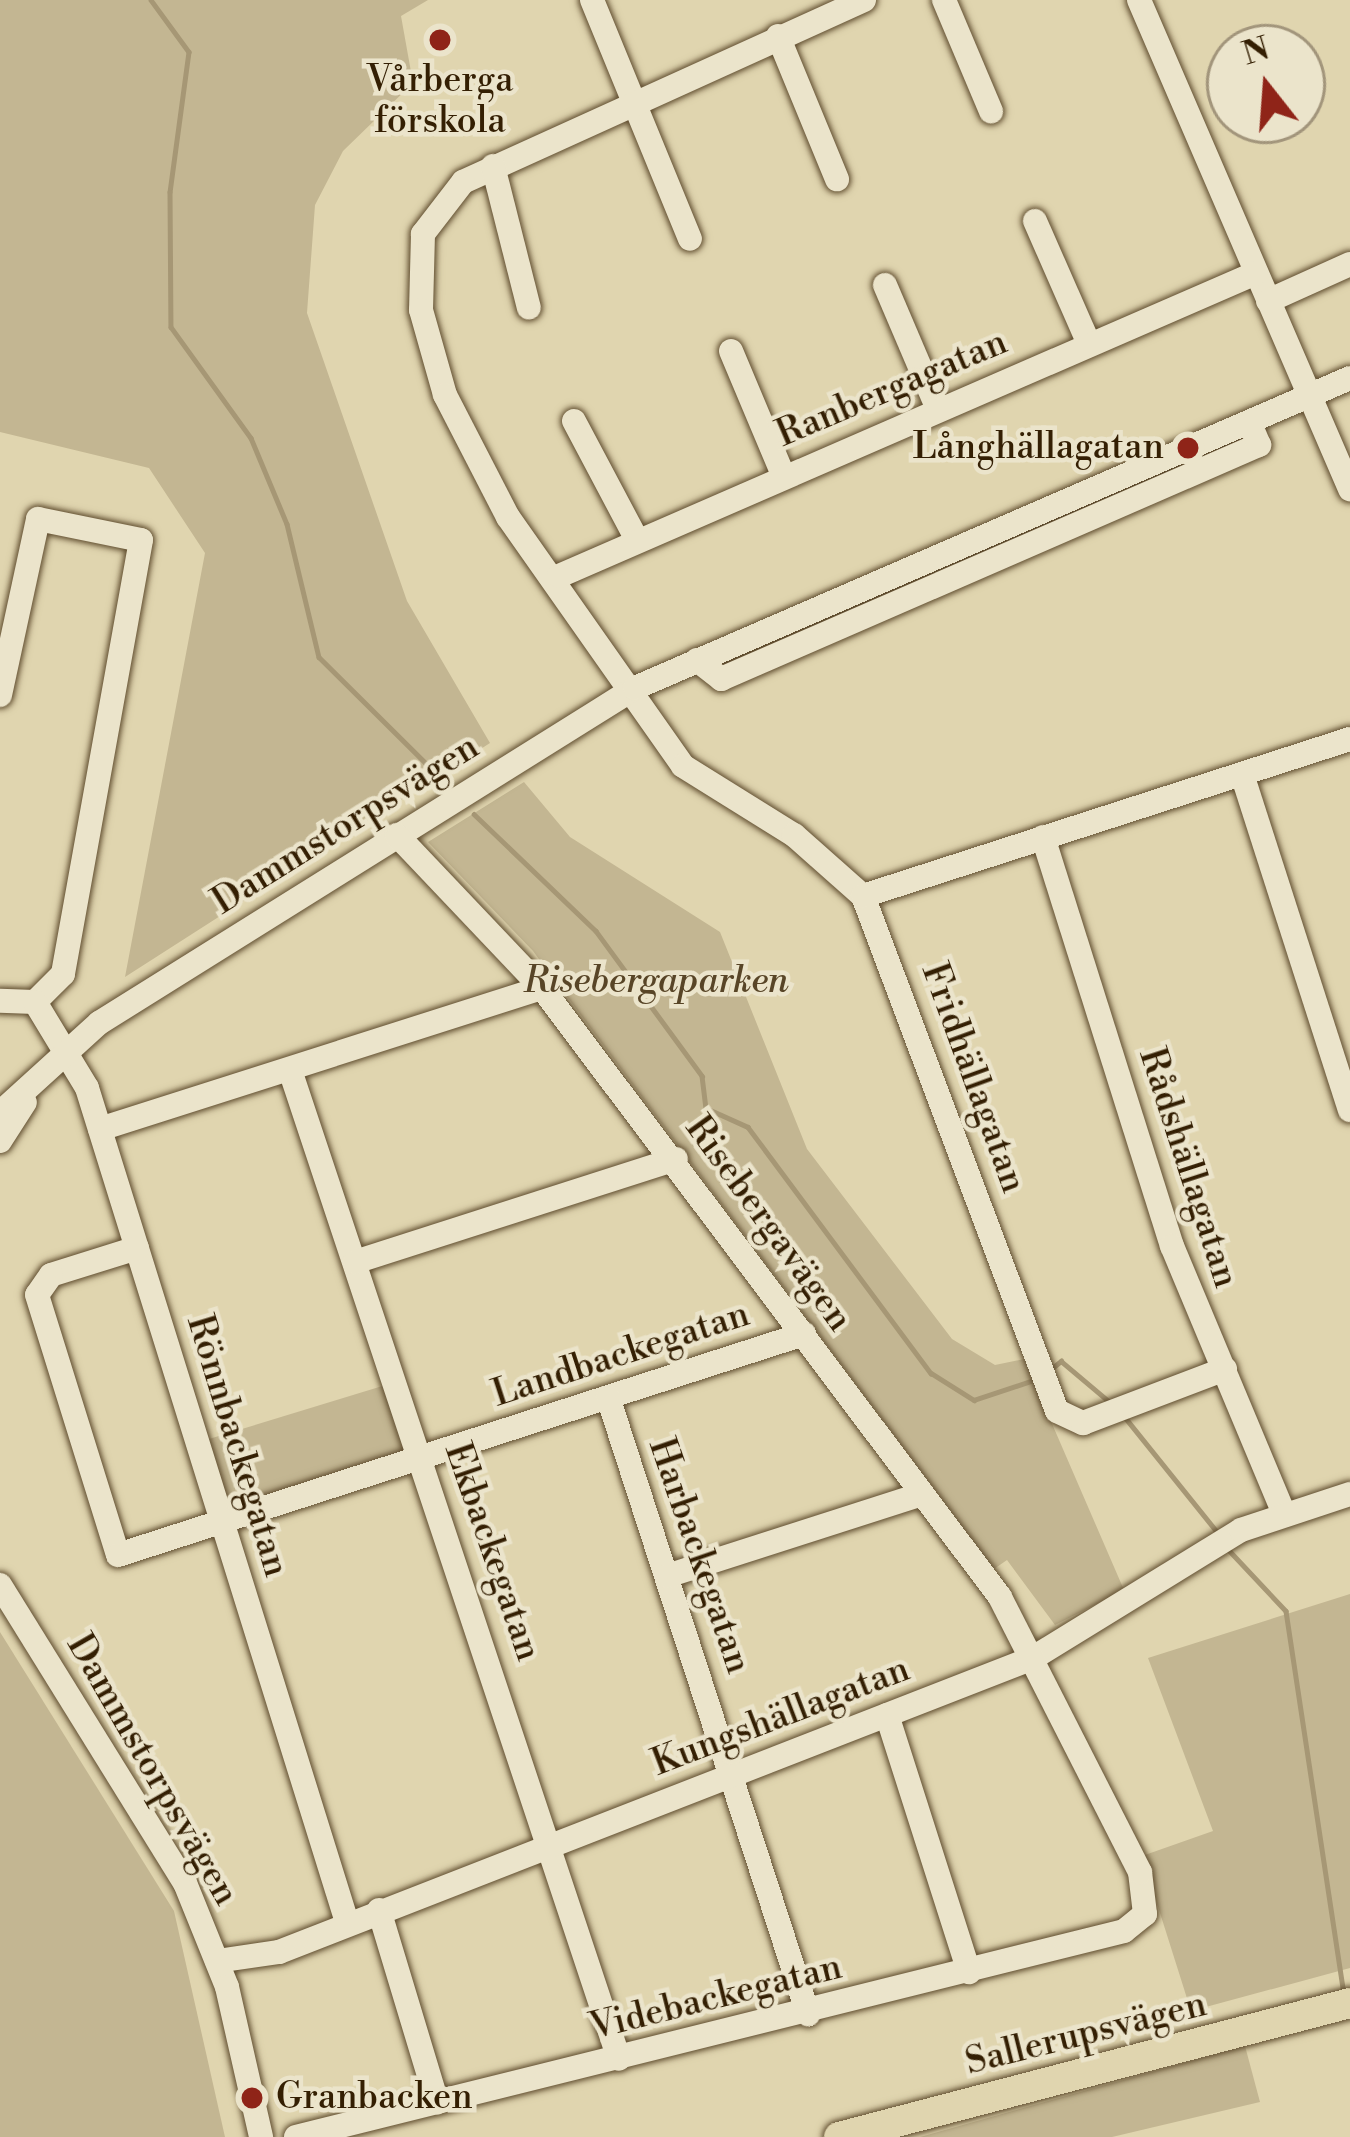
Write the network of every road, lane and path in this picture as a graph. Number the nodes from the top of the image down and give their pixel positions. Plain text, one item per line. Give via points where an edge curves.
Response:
1 (592, 0) edge
2 (864, 0) edge
3 (944, 0) edge
4 (1139, 0) edge
5 (778, 36) junction
6 (632, 100) junction
7 (992, 111) dead end
8 (493, 166) junction
9 (837, 179) dead end
10 (1035, 221) dead end
11 (690, 239) dead end
12 (1350, 264) edge
13 (1256, 273) junction
14 (885, 284) dead end
15 (1268, 301) junction
16 (530, 308) dead end
17 (1089, 344) junction
18 (731, 350) dead end
19 (1350, 378) edge
20 (1310, 395) junction
21 (938, 409) junction
22 (574, 421) dead end
23 (783, 475) junction
24 (1350, 489) edge
25 (637, 538) junction
26 (559, 576) junction
27 (635, 688) junction
28 (0, 694) edge
29 (1350, 740) edge
30 (1241, 774) junction
31 (397, 835) junction
32 (1043, 837) junction
33 (863, 896) junction
34 (542, 988) junction
35 (0, 1001) edge
36 (34, 1002) junction
37 (65, 1052) junction
38 (45, 1070) junction
39 (290, 1070) junction
40 (1350, 1110) edge
41 (0, 1113) edge
42 (100, 1129) junction
43 (0, 1141) edge
44 (676, 1159) junction
45 (137, 1248) junction
46 (356, 1262) junction
47 (804, 1334) junction
48 (1225, 1369) junction
49 (608, 1397) junction
50 (422, 1458) junction
51 (922, 1494) junction
52 (1350, 1494) edge
53 (1284, 1514) junction
54 (222, 1521) junction
55 (667, 1576) junction
56 (0, 1585) edge
57 (1033, 1658) junction
58 (887, 1715) junction
59 (735, 1774) junction
60 (553, 1843) junction
61 (380, 1910) junction
62 (1145, 1914) joint
63 (347, 1922) junction
64 (217, 1961) junction
65 (969, 1972) junction
66 (1350, 2003) edge
67 (808, 2014) junction
68 (619, 2059) junction
69 (437, 2102) junction
70 (261, 2137) edge
71 (296, 2137) edge
72 (839, 2137) edge

1 - 6 street
2 - 5 street, Fridhällagatan
3 - 7 street
4 - 13 street
5 - 6 street, Fridhällagatan
5 - 9 street
6 - 8 street, Fridhällagatan
6 - 11 street
8 - 16 street
8 - 26 street, Fridhällagatan via 451,193 423,235 421,310 465,439 508,517
10 - 17 street
12 - 15 street
13 - 15 street
13 - 17 street, Ranbergagatan
14 - 21 street
15 - 20 street
17 - 21 street, Ranbergagatan
18 - 23 street
19 - 20 street, Dammstorpsvägen
20 - 24 street
20 - 27 street, Dammstorpsvägen via 1249,422 1259,445 738,672 721,679 697,660
21 - 23 street, Ranbergagatan
22 - 25 street
23 - 25 street, Ranbergagatan
25 - 26 street, Ranbergagatan
26 - 27 street, Fridhällagatan
27 - 31 street, Dammstorpsvägen
27 - 33 street, Fridhällagatan via 683,766 794,835
28 - 36 street via 38,519 141,540 63,974
29 - 30 street
30 - 32 street
30 - 40 street
31 - 34 street, Risebergavägen
31 - 37 street, Dammstorpsvägen
32 - 33 street
32 - 48 street, Rådshällagatan via 1172,1246
33 - 48 street, Fridhällagatan via 1045,1386 1068,1423
34 - 39 street
34 - 44 street, Risebergavägen
35 - 36 street
36 - 37 street, Rönnbackegatan
37 - 38 street, Dammstorpsvägen
37 - 42 street, Rönnbackegatan
38 - 41 street, Dammstorpsvägen
38 - 43 street, Dammstorpsvägen
39 - 42 street
39 - 46 street, Ekbackegatan
42 - 45 street, Rönnbackegatan
44 - 46 street
44 - 47 street, Risebergavägen
45 - 54 street, Rönnbackegatan
45 - 54 street, Landbackegatan via 51,1275 37,1295 118,1555
46 - 50 street, Ekbackegatan
47 - 49 street, Landbackegatan
47 - 51 street, Risebergavägen
48 - 53 street, Rådshällagatan
49 - 50 street, Landbackegatan
49 - 55 street, Harbackegatan
50 - 54 street, Landbackegatan
50 - 60 street, Ekbackegatan
51 - 55 street
51 - 57 street, Risebergavägen
52 - 53 street, Kungshällagatan
53 - 57 street, Kungshällagatan via 1240,1530
54 - 63 street, Rönnbackegatan
55 - 59 street, Harbackegatan
56 - 64 street, Dammstorpsvägen via 185,1883
57 - 58 street, Kungshällagatan
57 - 62 street, Risebergavägen via 1140,1873
58 - 59 street, Kungshällagatan
58 - 65 street
59 - 60 street, Kungshällagatan
59 - 67 street, Harbackegatan
60 - 61 street, Kungshällagatan
60 - 68 street, Ekbackegatan
61 - 63 street, Kungshällagatan
61 - 69 street
62 - 65 street, Videbackegatan via 1124,1931
63 - 64 street, Kungshällagatan via 279,1952
64 - 70 street, Dammstorpsvägen
65 - 67 street, Videbackegatan
66 - 72 main road, Sallerupsvägen
67 - 68 street, Videbackegatan
68 - 69 street, Videbackegatan
69 - 71 street, Videbackegatan

